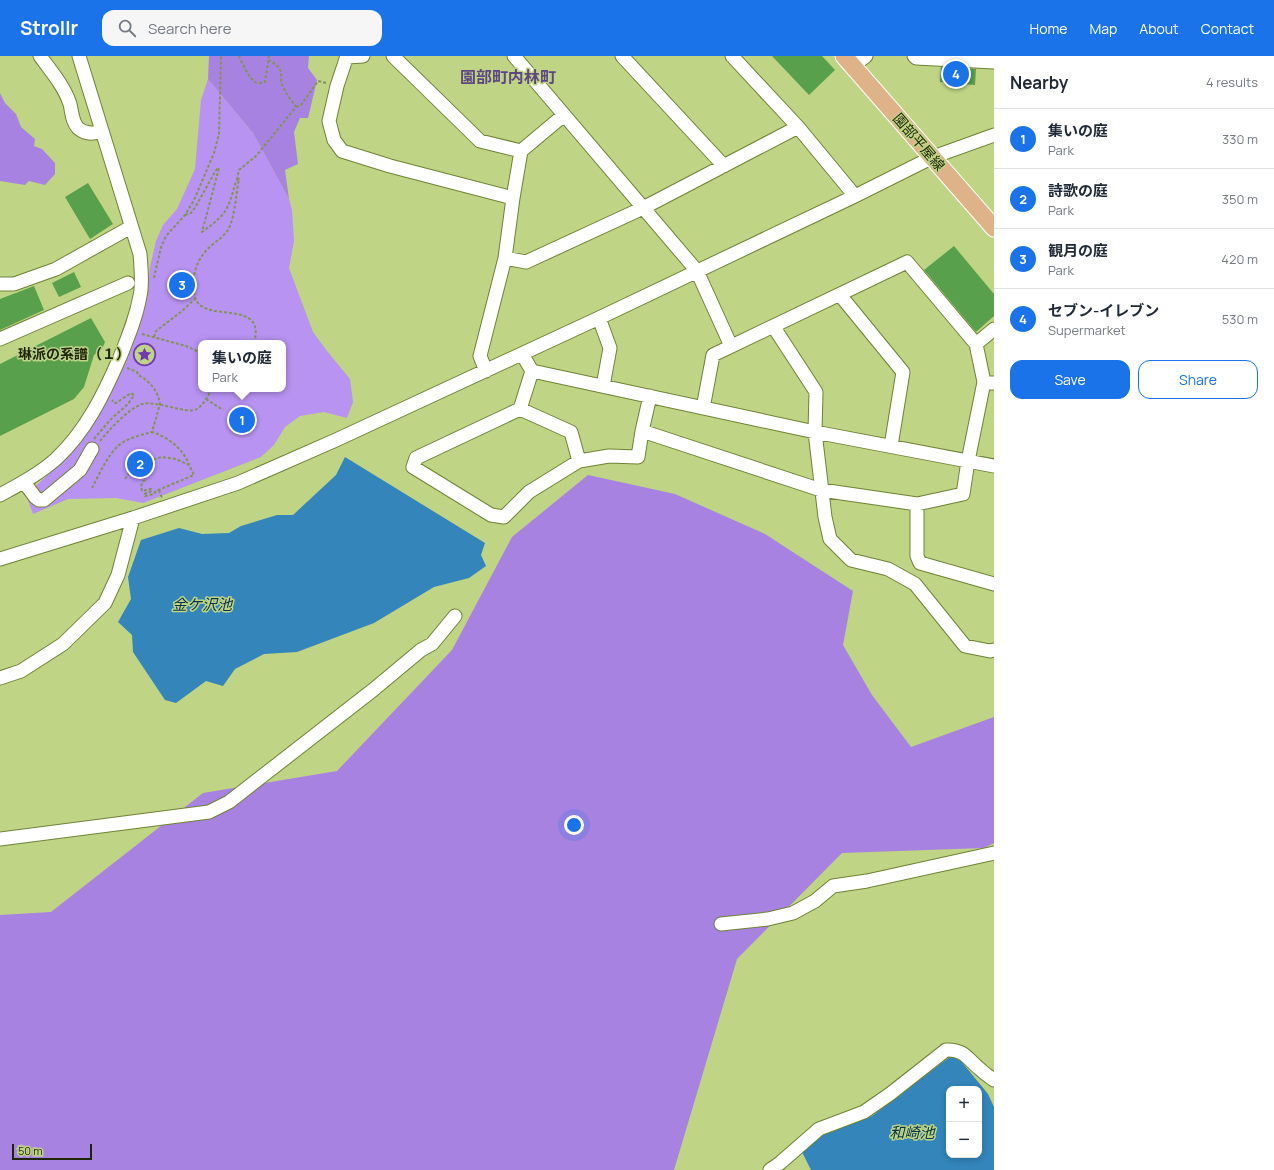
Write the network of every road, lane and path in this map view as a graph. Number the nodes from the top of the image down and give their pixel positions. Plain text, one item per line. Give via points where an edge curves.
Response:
1 (40, 56) edge
2 (79, 56) edge
3 (221, 56) edge
4 (239, 56) edge
5 (269, 56) edge
6 (362, 56) edge
7 (393, 56) edge
8 (514, 56) edge
9 (622, 56) edge
10 (732, 56) edge
11 (914, 56) edge
12 (347, 57) edge
13 (854, 59) edge
14 (269, 60) junction
15 (994, 62) edge
16 (337, 86) junction
17 (296, 108) junction
18 (564, 115) junction
19 (798, 127) junction
20 (102, 131) junction
21 (994, 136) edge
22 (521, 151) junction
23 (933, 157) junction
24 (724, 166) junction
25 (237, 180) junction
26 (855, 196) junction
27 (513, 198) junction
28 (643, 208) junction
29 (185, 215) junction
30 (131, 227) junction
31 (994, 228) edge
32 (504, 258) junction
33 (697, 272) junction
34 (128, 283) dead end
35 (0, 284) edge
36 (153, 284) dead end
37 (840, 294) junction
38 (196, 298) junction
39 (599, 318) junction
40 (775, 329) dead end
41 (994, 329) edge
42 (141, 333) dead end
43 (154, 337) junction
44 (0, 339) edge
45 (255, 340) edge
46 (976, 344) junction
47 (731, 346) junction
48 (198, 352) edge
49 (522, 354) junction
50 (126, 367) dead end
51 (486, 371) junction
52 (532, 371) junction
53 (989, 382) edge
54 (602, 386) junction
55 (210, 392) edge
56 (113, 395) dead end
57 (650, 396) junction
58 (206, 398) junction
59 (160, 404) junction
60 (703, 408) junction
61 (520, 409) junction
62 (223, 410) dead end
63 (642, 431) junction
64 (152, 432) junction
65 (815, 432) junction
66 (72, 441) junction
67 (891, 446) junction
68 (89, 451) junction
69 (579, 461) junction
70 (968, 461) junction
71 (189, 465) junction
72 (994, 466) edge
73 (125, 479) dead end
74 (147, 480) dead end
75 (24, 482) junction
76 (92, 488) dead end
77 (821, 490) junction
78 (0, 495) edge
79 (917, 504) junction
80 (133, 518) junction
81 (0, 559) edge
82 (994, 584) edge
83 (455, 616) dead end
84 (994, 650) edge
85 (0, 678) edge
86 (0, 839) edge
87 (994, 853) edge
88 (721, 924) dead end
89 (994, 1080) edge
90 (770, 1170) edge

1 - 20 street via 63,88 77,127 84,132
2 - 20 street
3 - 29 path via 219,134 206,175
4 - 14 path via 251,77 260,83 265,82
5 - 14 path
6 - 12 street
7 - 22 street via 480,141
8 - 18 street
9 - 24 street
10 - 19 street
11 - 15 street
12 - 16 street
13 - 23 main road, 園部平屋線
14 - 17 path via 280,69 283,88
16 - 17 path via 318,81
16 - 27 street via 329,121 334,140 342,151
17 - 25 path via 256,156 239,170
18 - 22 street
18 - 28 street
19 - 24 street
19 - 26 street
20 - 30 street
21 - 23 street
22 - 27 street
23 - 26 street
23 - 31 main road, 園部平屋線
24 - 28 street
25 - 29 path via 226,211 202,232 220,168 216,170 191,213
25 - 38 path via 228,231 202,254 198,262 194,274
26 - 33 street
27 - 32 street
28 - 32 street via 526,262
28 - 33 street
29 - 36 path via 166,236 157,260
30 - 35 street via 56,268 14,284
30 - 66 street via 140,254 142,275 140,296 132,327 93,413
32 - 51 street via 480,356
33 - 39 street
33 - 47 street
34 - 44 street
37 - 46 street via 907,262
37 - 47 street
37 - 67 street via 903,372
38 - 43 path via 156,331
38 - 45 path via 198,304 205,308 246,316 252,321 255,329
39 - 49 street
39 - 54 street via 610,348
40 - 65 street via 816,392
41 - 46 street
42 - 43 path
43 - 48 path
46 - 53 street
47 - 60 street via 713,355
49 - 51 street
49 - 52 street
50 - 59 path via 147,380 157,394
51 - 80 street via 238,483
52 - 54 street
52 - 61 street
53 - 70 street
54 - 57 street
55 - 58 path
56 - 68 path via 112,401 116,403 131,393 134,395 110,420
57 - 60 street
57 - 63 street
58 - 59 path via 197,409 191,411
58 - 62 path
59 - 64 path
59 - 68 path via 143,404 135,407
60 - 65 street
61 - 69 street via 570,432
61 - 69 street via 416,458 413,467 490,515 504,517 529,492
63 - 69 street via 638,457 609,456
63 - 77 street
64 - 71 path via 173,443 186,457
64 - 76 path via 135,436 119,445
65 - 67 street
65 - 77 street
66 - 68 street
66 - 75 street via 56,459
67 - 70 street
68 - 75 street via 80,470 44,500 34,497
70 - 72 street
70 - 79 street via 963,494
71 - 73 path via 176,459 162,457 129,473
71 - 74 path via 194,475 145,496 144,494 152,492 151,489 142,491 143,481
75 - 78 street
77 - 79 street
77 - 84 street via 830,539 851,560 888,569 915,584 965,646
79 - 82 street via 917,556 920,563
80 - 81 street
80 - 85 street via 118,575 105,603 63,644 21,671
83 - 86 street via 432,644 421,650 229,802 209,812
87 - 88 street via 833,886 815,901 793,913 768,919
89 - 90 street via 964,1053 954,1049 946,1050 864,1112 819,1129

